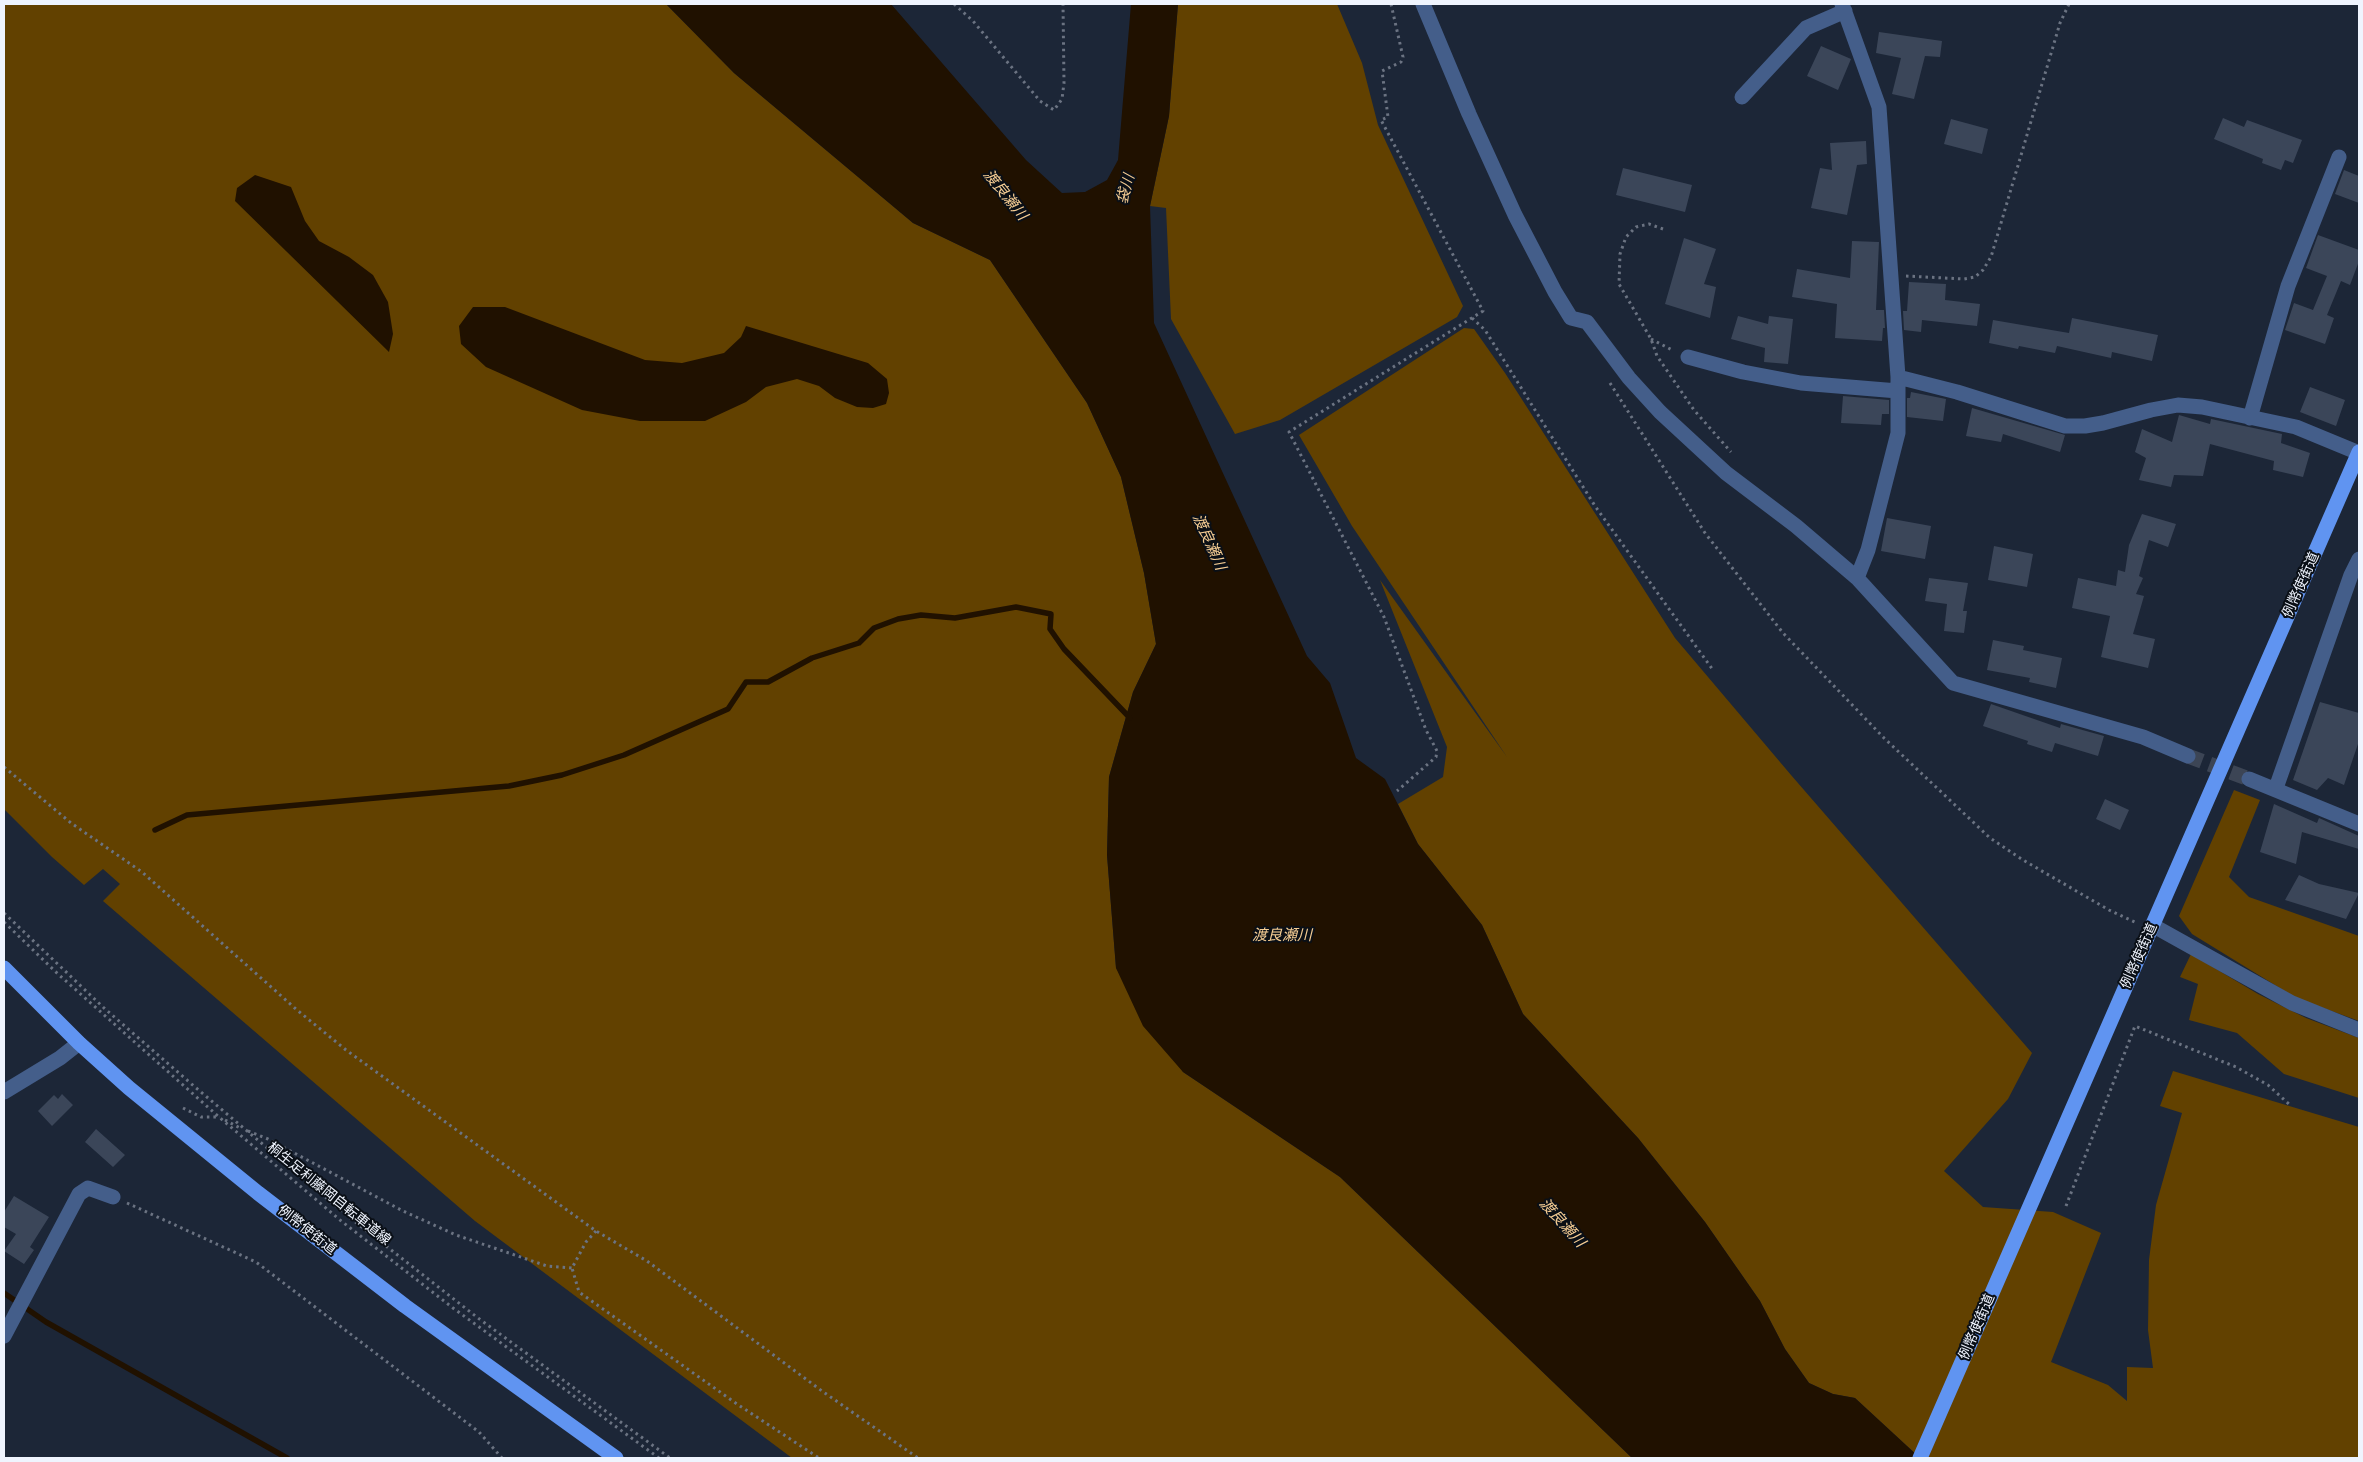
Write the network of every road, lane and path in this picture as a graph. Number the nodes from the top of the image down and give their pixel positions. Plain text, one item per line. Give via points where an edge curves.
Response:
1 (954, 4) edge
2 (1063, 4) edge
3 (1391, 4) edge
4 (1423, 4) edge
5 (2069, 4) edge
6 (1844, 8) edge
7 (1742, 97) dead end
8 (2338, 157) dead end
9 (1890, 279) junction
10 (1472, 318) junction
11 (1642, 324) dead end
12 (1688, 357) joint
13 (1605, 375) dead end
14 (1898, 384) junction
15 (2250, 418) junction
16 (2359, 453) edge
17 (2359, 559) edge
18 (1858, 578) junction
19 (1713, 670) dead end
20 (2188, 756) tunnel mouth
21 (4, 767) edge
22 (2249, 779) tunnel mouth
23 (2276, 788) junction
24 (1396, 791) dead end
25 (2359, 824) edge
26 (4, 913) edge
27 (4, 922) edge
28 (2137, 923) dead end
29 (2150, 931) junction
30 (4, 968) edge
31 (2359, 1030) edge
32 (79, 1043) junction
33 (4, 1092) edge
34 (175, 1104) dead end
35 (2290, 1105) dead end
36 (219, 1117) junction
37 (246, 1131) junction
38 (112, 1197) joint
39 (2066, 1206) dead end
40 (596, 1231) junction
41 (572, 1268) junction
42 (4, 1336) edge
43 (502, 1458) edge
44 (616, 1458) edge
45 (659, 1458) edge
46 (670, 1458) edge
47 (819, 1458) edge
48 (918, 1458) edge
49 (1920, 1458) edge

1 - 2 path via 973,21 1040,100 1054,110 1062,99 1064,83
3 - 10 path via 1403,57 1401,62 1382,71 1388,117 1380,120 1483,311
4 - 18 street via 1515,215 1571,318 1587,322 1629,378 1660,412 1726,473
5 - 9 path via 2058,30 1991,257 1983,270 1975,277 1964,279 1912,275
6 - 7 street via 1806,28
6 - 9 street via 1879,107
8 - 15 street via 2288,286
9 - 14 street
10 - 19 path via 1485,330 1595,506
10 - 24 path via 1289,432 1384,616 1426,730 1437,751 1436,756
11 - 12 path via 1651,339
12 - 14 street via 1801,383
13 - 28 path via 1705,533 1783,633 1884,738 1990,838 2100,906
14 - 15 street via 1957,392 2064,426 2103,423 2178,405
14 - 18 street via 1898,433
15 - 16 street via 2296,427
16 - 29 main road, 例幣使街道
17 - 23 street
18 - 20 street via 1953,683 2143,737
21 - 40 path via 71,823 142,872 346,1050
22 - 23 street
23 - 25 street
26 - 37 path via 104,1008
27 - 36 path, 桐生足利藤岡自転車道線
29 - 31 street via 2292,1003
29 - 49 main road, 例幣使街道
30 - 32 main road, 例幣使街道
32 - 33 street
32 - 44 main road, 例幣使街道 via 129,1088 405,1306
34 - 36 path via 201,1117
35 - 39 path via 2268,1085 2236,1067 2135,1026
36 - 37 path
36 - 45 path, 桐生足利藤岡自転車道線 via 340,1220 453,1308
37 - 41 path via 268,1139 403,1212 456,1235 547,1266
37 - 46 path via 478,1318
38 - 42 street via 88,1188 79,1194
38 - 43 path via 256,1262 479,1432
40 - 41 path
40 - 48 path via 647,1261 822,1392
41 - 47 path via 579,1292

